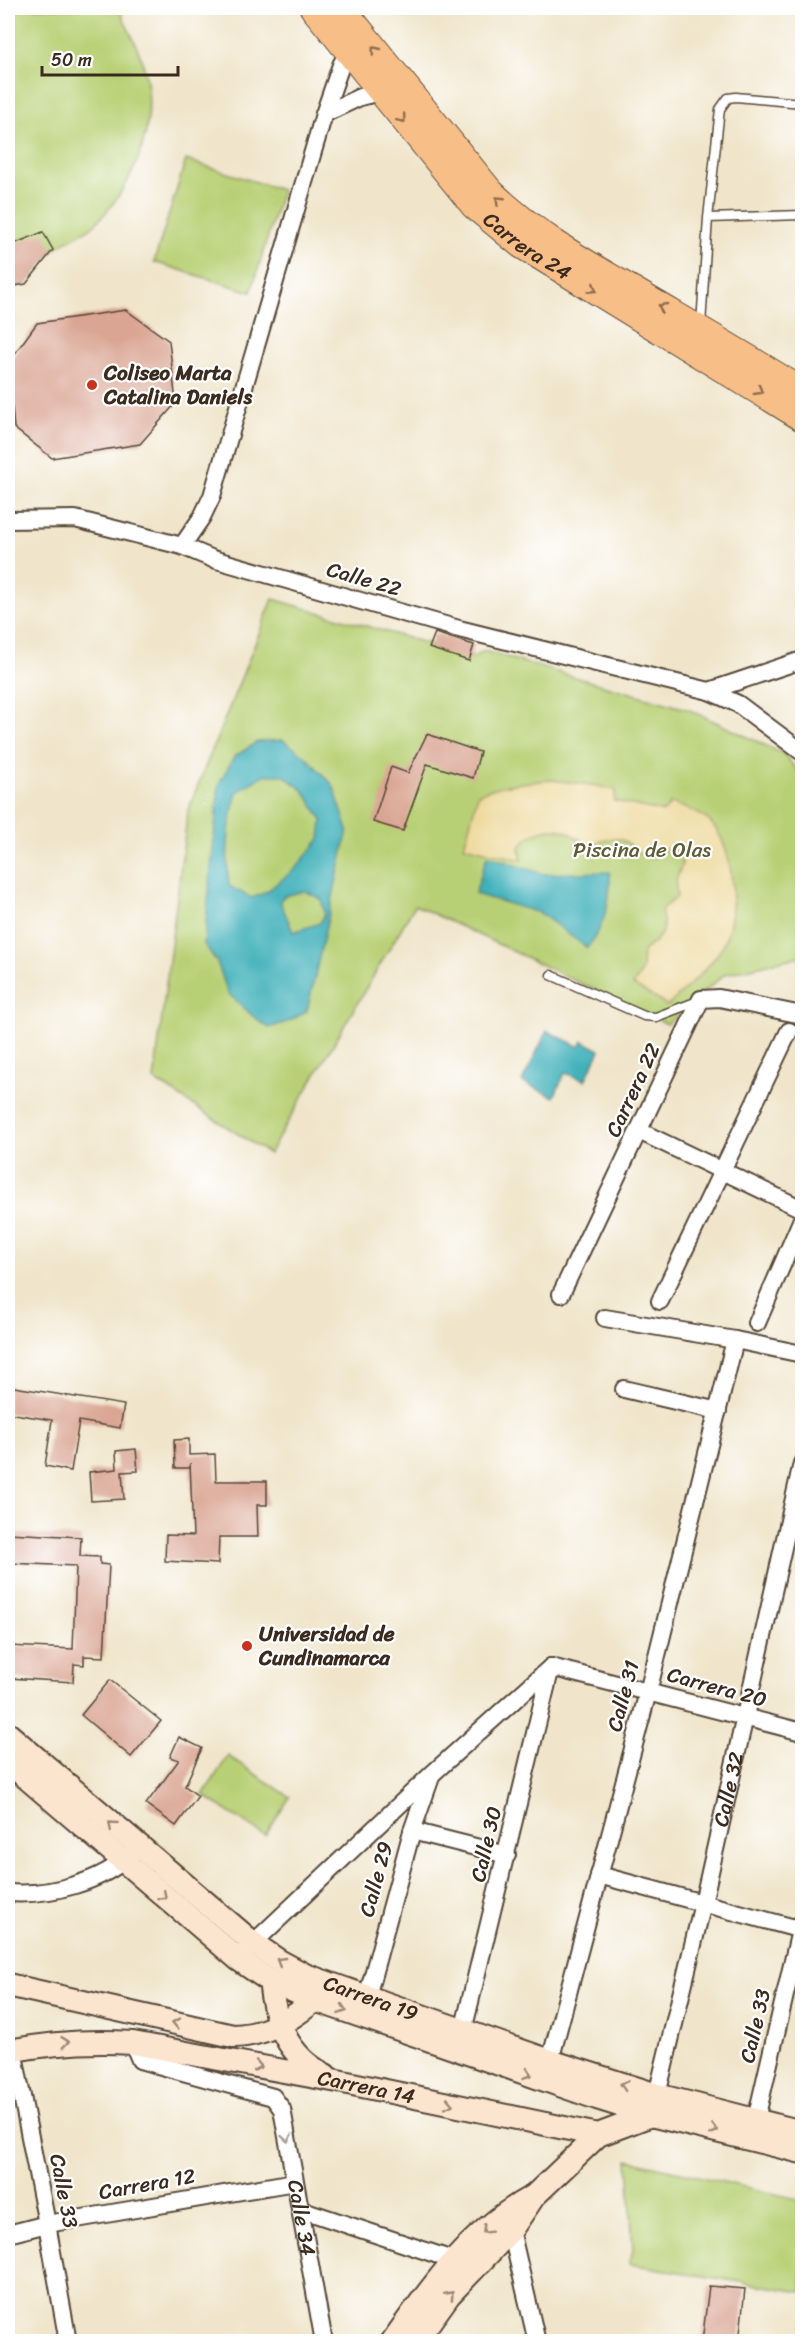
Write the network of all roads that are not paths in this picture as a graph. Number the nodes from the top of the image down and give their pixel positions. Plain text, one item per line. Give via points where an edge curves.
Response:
1 (313, 8) edge
2 (342, 8) edge
3 (348, 52) junction
4 (380, 92) junction
5 (802, 103) edge
6 (324, 114) junction
7 (802, 215) edge
8 (708, 218) junction
9 (700, 342) junction
10 (798, 397) edge
11 (8, 520) edge
12 (182, 546) junction
13 (802, 660) edge
14 (709, 691) junction
15 (802, 752) edge
16 (551, 975) dead end
17 (701, 999) junction
18 (802, 1015) edge
19 (789, 1031) dead end
20 (639, 1131) junction
21 (722, 1172) junction
22 (802, 1209) edge
23 (802, 1220) edge
24 (561, 1294) dead end
25 (660, 1301) dead end
26 (605, 1318) dead end
27 (758, 1323) dead end
28 (735, 1340) junction
29 (802, 1354) edge
30 (624, 1389) dead end
31 (718, 1411) junction
32 (802, 1463) edge
33 (795, 1536) edge
34 (551, 1667) junction
35 (648, 1692) junction
36 (746, 1717) junction
37 (802, 1732) edge
38 (8, 1734) edge
39 (8, 1762) edge
40 (432, 1773) junction
41 (412, 1831) junction
42 (131, 1855) junction
43 (507, 1855) junction
44 (599, 1875) junction
45 (8, 1893) edge
46 (703, 1903) junction
47 (802, 1927) edge
48 (245, 1951) junction
49 (270, 1980) junction
50 (8, 1985) edge
51 (332, 1986) junction
52 (367, 1997) junction
53 (315, 2000) junction
54 (278, 2025) junction
55 (463, 2031) junction
56 (133, 2043) junction
57 (10, 2051) edge
58 (550, 2061) junction
59 (589, 2074) junction
60 (343, 2082) junction
61 (597, 2098) junction
62 (654, 2105) junction
63 (753, 2130) junction
64 (802, 2132) edge
65 (598, 2135) junction
66 (802, 2152) edge
67 (295, 2182) junction
68 (534, 2196) junction
69 (300, 2210) junction
70 (47, 2224) junction
71 (511, 2230) junction
72 (8, 2234) edge
73 (463, 2267) junction
74 (68, 2342) edge
75 (324, 2342) edge
76 (392, 2342) edge
77 (415, 2342) edge
78 (537, 2342) edge

1 - 3 main road, Carrera 24
9 -> 2 main road, Carrera 24 via 513,213 490,191
3 - 4 main road, Carrera 24
3 - 6 street
4 - 6 street
4 -> 9 main road, Carrera 24 via 474,206 522,245
5 - 8 lane via 736,97 723,102
6 - 12 street via 212,496
7 - 8 lane
8 - 9 lane
9 - 10 main road, Carrera 24
11 - 12 street, Calle 22 via 75,519
12 - 14 street, Calle 22 via 213,559 459,629
13 - 14 street
14 - 15 street, Calle 22 via 738,704
16 - 17 lane via 644,1016 656,1017
17 - 18 street via 719,998
17 - 20 street, Carrera 22
19 - 21 street
20 - 21 street
20 - 24 street, Carrera 22
21 - 22 street
21 - 25 street
23 - 27 street
26 - 28 street
28 - 29 street
28 - 31 street, Calle 31
30 - 31 street
31 - 35 street, Calle 31
32 - 33 street, Calle 32
33 - 36 street, Calle 32
34 - 35 street, Carrera 20
34 - 40 street
34 - 43 street, Calle 30
35 - 36 street, Carrera 20
35 - 44 street, Calle 31
36 - 37 street, Carrera 20
36 - 46 street, Calle 32
42 -> 38 street, Carrera 19
39 - 42 street, Carrera 19
40 - 41 street, Calle 29
40 - 48 street
41 - 43 street
41 - 52 street, Calle 29
42 - 45 street via 84,1882 49,1891
42 - 48 street, Carrera 19
43 - 55 street, Calle 30
44 - 46 street
44 - 58 street, Calle 31
46 - 47 street
46 - 62 street, Calle 32
47 - 63 street, Calle 33
48 - 49 street, Carrera 19
51 -> 48 street, Carrera 19 via 279,1961
49 - 53 street, Carrera 19
49 - 54 street
54 -> 50 street via 264,2032 233,2036
51 - 52 street, Carrera 19
51 - 53 street
52 - 55 street, Carrera 19
53 - 54 street
53 -> 61 street, Carrera 19
54 - 60 street via 305,2061
55 - 58 street, Carrera 19
57 -> 56 street, Carrera 14 via 65,2042
56 -> 60 street, Carrera 14
56 -> 67 street, Calle 34 via 140,2060 273,2097 282,2109
57 - 70 street, Calle 33
58 - 59 street, Carrera 19
59 - 61 street
62 -> 59 street, Carrera 19
60 -> 65 street, Carrera 14
61 - 62 street, Carrera 19
61 - 65 street
62 - 63 street, Carrera 19
62 - 65 street
63 - 64 street, Carrera 19
63 - 66 street, Carrera 19
65 - 68 street
67 - 69 street, Calle 34
67 - 70 street, Carrera 12
68 - 71 street
68 -> 73 street via 499,2217
69 - 73 street
69 - 75 street, Calle 34
70 - 72 street, Carrera 12
70 - 74 street, Calle 33
71 - 73 street
71 - 78 street
73 - 76 street via 435,2283
77 -> 73 street

